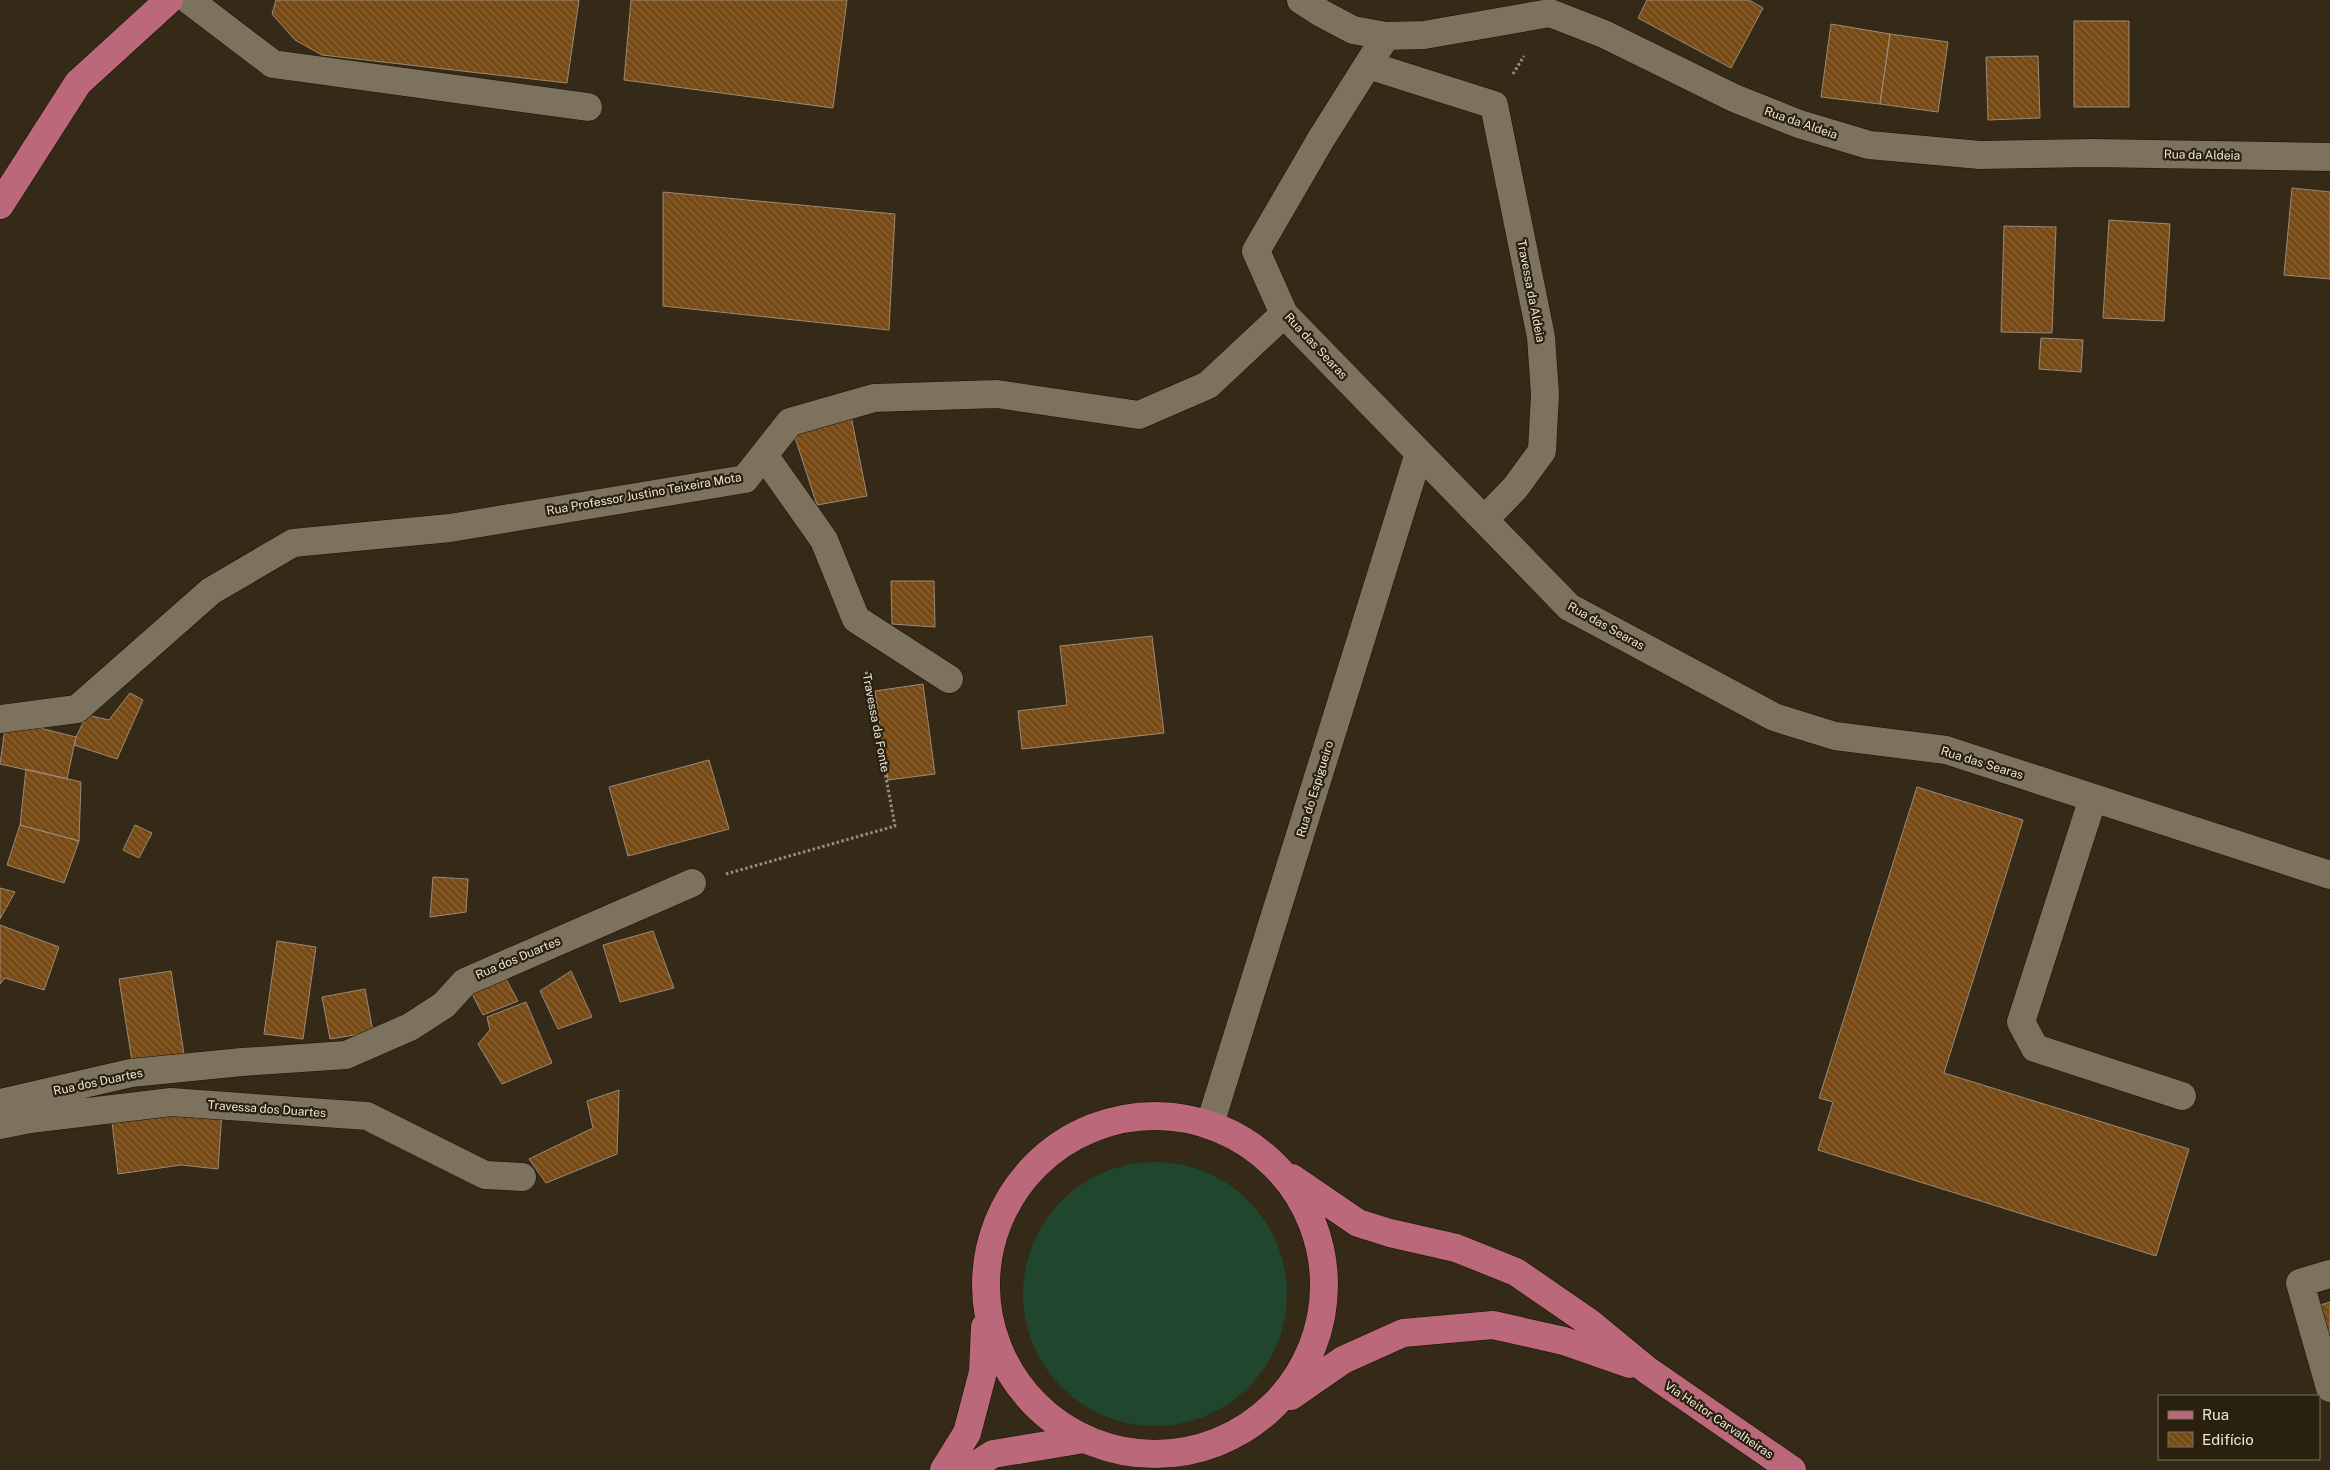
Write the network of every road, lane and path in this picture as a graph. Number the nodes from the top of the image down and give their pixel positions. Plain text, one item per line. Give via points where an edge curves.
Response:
1 (169, 0) edge
2 (189, 0) edge
3 (1301, 0) edge
4 (1550, 13) junction
5 (1386, 36) junction
6 (1368, 65) junction
7 (1494, 105) junction
8 (588, 107) dead end
9 (2330, 157) edge
10 (0, 205) edge
11 (1284, 314) junction
12 (1419, 453) junction
13 (764, 455) junction
14 (1484, 519) junction
15 (856, 619) junction
16 (949, 679) dead end
17 (0, 719) edge
18 (2093, 798) junction
19 (2330, 875) edge
20 (692, 883) joint
21 (2182, 1096) dead end
22 (0, 1103) edge
23 (1210, 1124) junction
24 (0, 1125) edge
25 (1283, 1172) junction
26 (522, 1177) dead end
27 (2330, 1274) edge
28 (986, 1305) junction
29 (1647, 1370) junction
30 (2330, 1388) edge
31 (1265, 1414) junction
32 (1084, 1439) junction
33 (944, 1470) edge
34 (968, 1470) edge
35 (1792, 1470) edge

1 - 10 main road via 78,82
2 - 8 street via 273,64
3 - 5 street via 1352,30
4 - 5 street via 1424,35
4 - 7 path
4 - 9 street, Rua da Aldeia via 1604,34 1734,98 1799,124 1869,145 1980,154
5 - 6 street, Rua das Searas
6 - 7 street
6 - 11 street, Rua das Searas via 1256,251
7 - 14 street, Travessa da Aldeia via 1541,337 1545,394 1542,451 1515,488
11 - 12 street, Rua das Searas
11 - 13 street, Rua Professor Justino Teixeira Mota via 1208,385 1138,415 996,394 874,398 790,422
12 - 14 street, Rua das Searas
12 - 23 street, Rua do Espigueiro
13 - 15 street via 824,540
13 - 17 street, Rua Professor Justino Teixeira Mota via 746,479 450,528 293,543 211,591 77,710
14 - 18 street, Rua das Searas via 1568,607 1774,716 1835,736 1946,750
15 - 16 street
15 - 20 path, Travessa da Fonte via 895,826
18 - 19 street, Rua das Searas
18 - 21 street via 2021,1022 2034,1048
20 - 22 street, Rua dos Duartes via 465,982 444,1005 410,1027 346,1055 131,1074
23 - 25 main road, Via Heitor Carvalheiras via 1250,1143
23 - 28 main road, Via Heitor Carvalheiras via 1154,1114 1097,1125 1048,1152 1010,1195 989,1248
24 - 26 street, Travessa dos Duartes via 171,1102 367,1116 485,1175
25 - 29 main road, Via Heitor Carvalheiras via 1358,1223 1456,1248 1516,1272 1590,1323
25 - 31 main road, Via Heitor Carvalheiras via 1311,1218 1325,1270 1321,1324 1300,1373
27 - 30 street via 2300,1283
28 - 32 main road, Via Heitor Carvalheiras via 1002,1360 1036,1406
28 - 33 main road, Via Heitor Carvalheiras via 983,1372 967,1433
29 - 31 main road, Via Heitor Carvalheiras via 1564,1342 1493,1325 1403,1333 1343,1360
29 - 35 main road, Via Heitor Carvalheiras
31 - 32 main road, Via Heitor Carvalheiras via 1224,1440 1178,1453 1130,1453
32 - 34 main road, Via Heitor Carvalheiras via 992,1454

